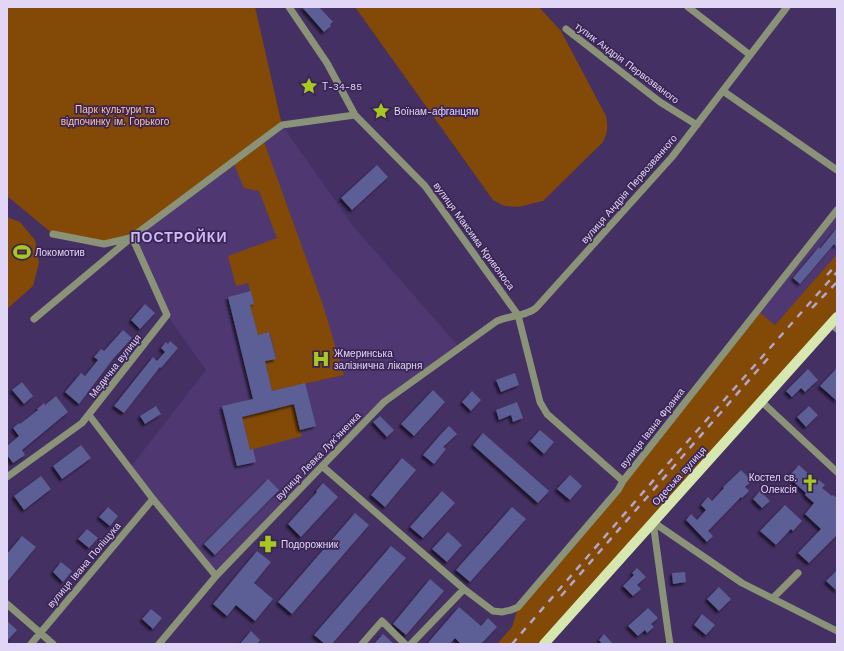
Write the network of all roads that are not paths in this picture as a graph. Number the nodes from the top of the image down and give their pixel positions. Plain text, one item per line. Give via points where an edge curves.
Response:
1 (289, 7) edge
2 (688, 7) edge
3 (787, 7) edge
4 (566, 29) dead end
5 (750, 55) junction
6 (723, 91) junction
7 (355, 115) junction
8 (697, 125) junction
9 (837, 170) edge
10 (837, 210) edge
11 (53, 234) dead end
12 (132, 237) junction
13 (518, 315) junction
14 (34, 319) dead end
15 (835, 324) edge
16 (762, 402) junction
17 (90, 415) junction
18 (322, 466) junction
19 (837, 472) edge
20 (7, 477) edge
21 (623, 481) junction
22 (153, 499) junction
23 (653, 522) junction
24 (798, 573) dead end
25 (216, 576) junction
26 (464, 589) junction
27 (773, 598) junction
28 (7, 604) edge
29 (837, 631) edge
30 (40, 633) junction
31 (31, 644) edge
32 (54, 644) edge
33 (159, 644) edge
34 (362, 644) edge
35 (405, 644) edge
36 (411, 644) edge
37 (544, 644) edge
38 (670, 644) edge

1 - 7 street, вулиця Максима Кривоноса via 327,63
2 - 5 street
3 - 5 street, вулиця Андрія Первозванного
4 - 8 street, тупик Андрія Первозваного via 660,102
5 - 6 street, вулиця Андрія Первозванного
6 - 8 street, вулиця Андрія Первозванного
6 - 9 street
7 - 12 street via 282,125
7 - 13 street, вулиця Максима Кривоноса via 425,186
8 - 13 street, вулиця Андрія Первозванного via 672,157 536,308
10 - 21 street, вулиця Івана Франка
11 - 12 street via 104,244
12 - 14 street
12 - 17 street, Медична вулиця via 166,315
13 - 18 street, вулиця Левка Лук'яненка via 502,319 492,325 384,402
13 - 21 street, вулиця Максима Кривоноса via 543,409
15 - 16 main road, Одеська вулиця
16 - 19 street
16 - 23 main road, Одеська вулиця
17 - 20 street, Медична вулиця via 76,429
17 - 22 street
18 - 25 street, вулиця Левка Лук'яненка
18 - 26 street, вулиця Івана Франка
21 - 26 street, вулиця Івана Франка via 518,607 502,612 493,611
22 - 25 street
22 - 30 street, вулиця Івана Поліщука
23 - 27 street via 742,583
23 - 37 main road, Одеська вулиця
23 - 38 street
24 - 27 street
25 - 33 street, вулиця Левка Лук'яненка
26 - 36 street
27 - 29 street
28 - 30 street
30 - 31 street, вулиця Івана Поліщука
30 - 32 street
34 - 35 street via 382,621

